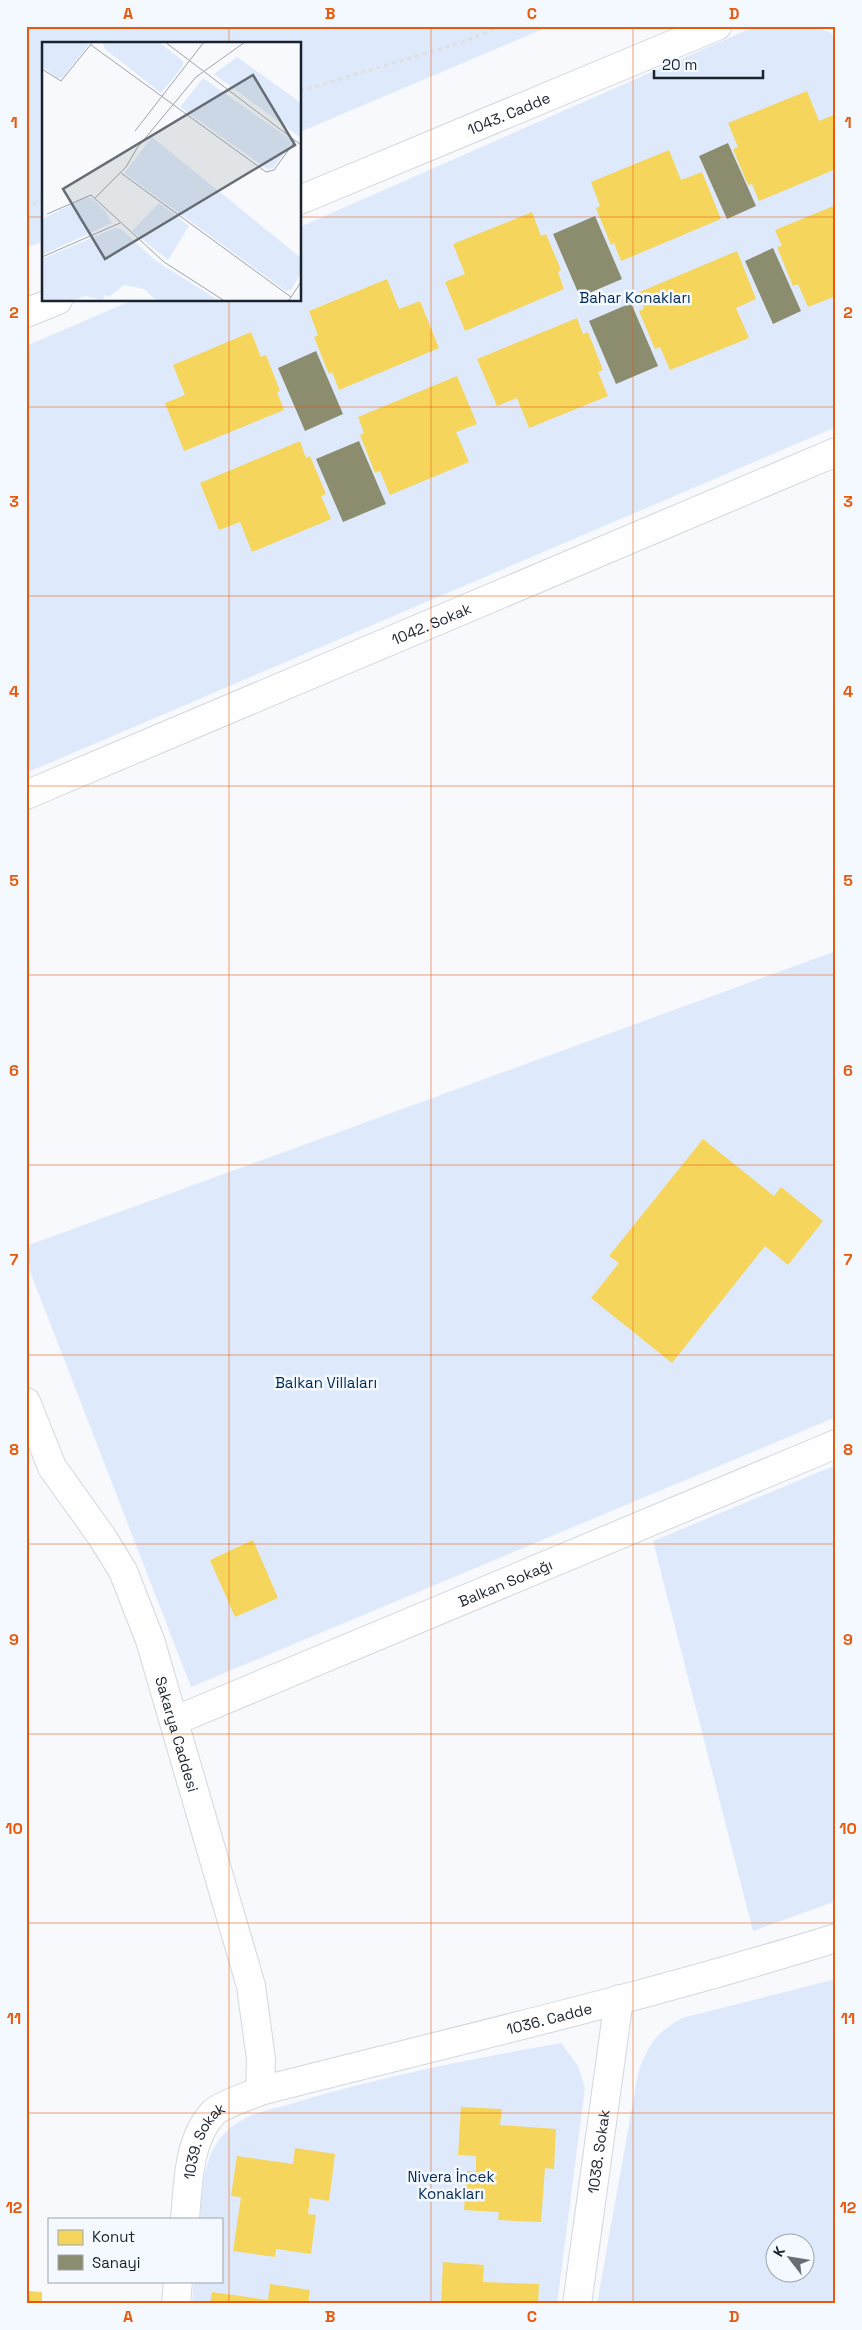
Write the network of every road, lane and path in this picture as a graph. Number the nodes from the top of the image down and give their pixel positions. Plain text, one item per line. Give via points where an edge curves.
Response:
1 (502, 26) edge
2 (717, 26) edge
3 (301, 91) edge
4 (42, 200) edge
5 (301, 200) edge
6 (26, 208) edge
7 (56, 301) edge
8 (26, 313) edge
9 (836, 452) edge
10 (26, 795) edge
11 (26, 1402) edge
12 (836, 1444) edge
13 (174, 1721) junction
14 (836, 1938) edge
15 (619, 1999) junction
16 (260, 2091) junction
17 (185, 2218) edge
18 (178, 2282) edge
19 (176, 2304) edge
20 (577, 2304) edge

1 - 3 path via 463,42
2 - 5 street, 1043. Cadde
4 - 6 path
7 - 8 street
9 - 10 street, 1042. Sokak
11 - 13 street, Sakarya Caddesi via 52,1467 123,1571 150,1640
12 - 13 street, Balkan Sokağı
13 - 16 street, Sakarya Caddesi via 251,1986 261,2058
14 - 15 street, 1036. Cadde
15 - 16 street, 1036. Cadde
15 - 20 street, 1038. Sokak
16 - 17 street, 1039. Sokak via 215,2111 199,2134 190,2165
18 - 19 street

